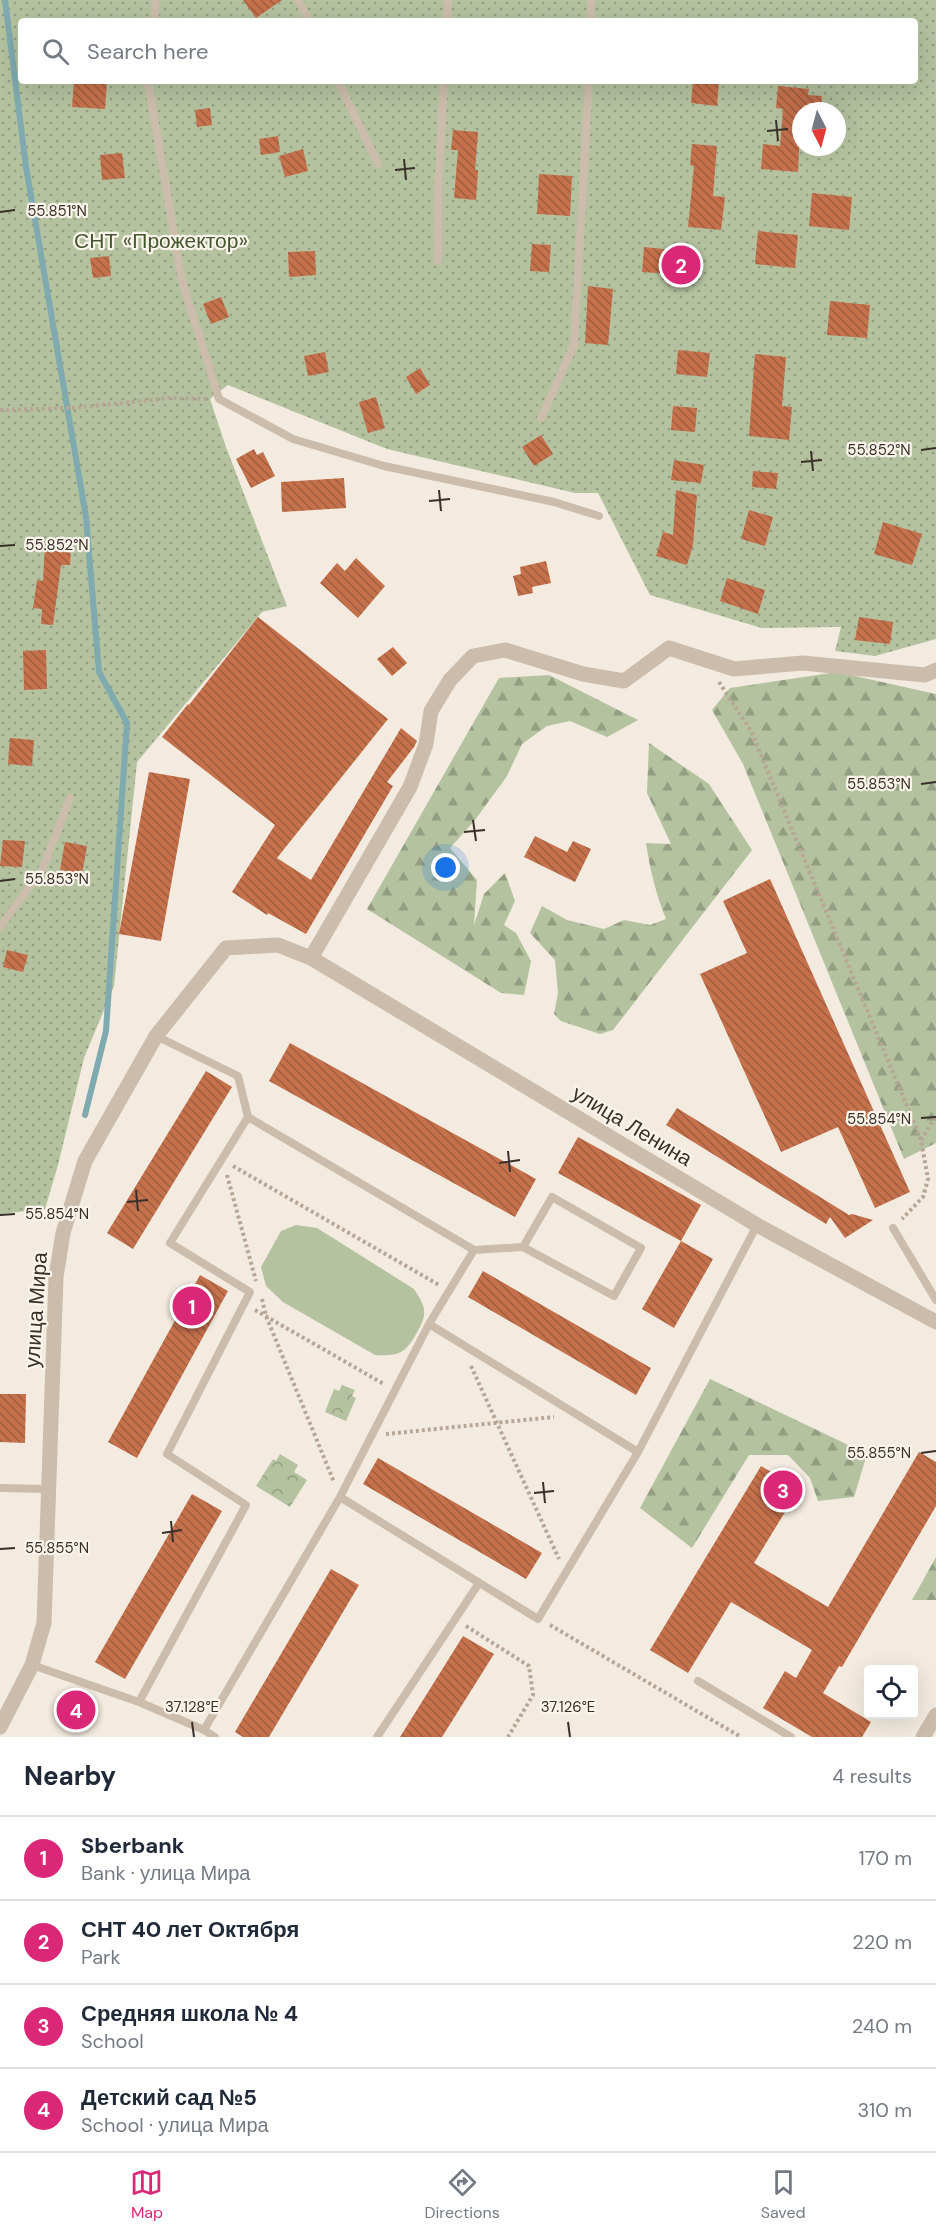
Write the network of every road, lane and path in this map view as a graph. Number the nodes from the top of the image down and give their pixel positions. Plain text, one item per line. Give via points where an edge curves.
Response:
1 (156, 0) edge
2 (298, 0) edge
3 (448, 0) edge
4 (591, 0) edge
5 (154, 18) edge
6 (307, 18) edge
7 (447, 18) edge
8 (591, 18) edge
9 (149, 84) edge
10 (339, 84) edge
11 (444, 84) edge
12 (589, 84) edge
13 (378, 164) dead end
14 (438, 261) dead end
15 (219, 399) junction
16 (0, 410) edge
17 (541, 418) dead end
18 (599, 516) dead end
19 (936, 670) edge
20 (716, 679) dead end
21 (70, 798) dead end
22 (0, 927) edge
23 (311, 958) junction
24 (156, 1036) junction
25 (936, 1115) edge
26 (248, 1118) junction
27 (921, 1140) junction
28 (222, 1160) junction
29 (757, 1225) junction
30 (893, 1228) joint
31 (523, 1247) junction
32 (474, 1250) junction
33 (258, 1285) dead end
34 (449, 1291) junction
35 (261, 1295) dead end
36 (936, 1300) edge
37 (244, 1304) junction
38 (266, 1316) junction
39 (936, 1322) edge
40 (429, 1324) junction
41 (461, 1344) junction
42 (395, 1390) junction
43 (576, 1414) junction
44 (498, 1424) junction
45 (372, 1435) junction
46 (638, 1452) junction
47 (0, 1488) edge
48 (48, 1489) junction
49 (340, 1497) junction
50 (565, 1573) junction
51 (479, 1583) junction
52 (456, 1619) junction
53 (538, 1619) junction
54 (32, 1665) junction
55 (698, 1681) dead end
56 (139, 1702) junction
57 (936, 1715) edge
58 (0, 1727) edge
59 (204, 1730) junction
60 (215, 1737) edge
61 (377, 1737) edge
62 (508, 1737) edge
63 (741, 1737) edge
64 (791, 1737) edge
65 (923, 1737) edge

1 - 5 lane
2 - 6 lane
3 - 7 lane
4 - 8 lane
9 - 15 lane via 182,281
10 - 13 lane
11 - 14 lane
12 - 17 lane via 574,345
15 - 16 path via 170,398 73,408
15 - 18 lane via 293,439 384,466 554,502
19 - 23 street via 925,675 803,663 734,669 669,648 624,681 583,674 505,650 473,656 450,680 431,711 426,744 410,788
20 - 27 path via 751,731
21 - 22 lane via 42,870
23 - 24 street, улица Мира via 278,945 226,948
23 - 29 street, улица Ленина
24 - 26 lane via 238,1076
24 - 48 street, улица Мира via 86,1161 63,1233 56,1278
25 - 27 path
26 - 28 lane
26 - 32 lane
27 - 30 path via 928,1179 923,1197
28 - 33 path
28 - 34 path
28 - 37 lane via 170,1243 250,1292
29 - 39 street, улица Ленина
29 - 46 lane
30 - 36 lane
31 - 31 lane via 614,1296 641,1248 552,1197
31 - 32 lane
32 - 34 lane
34 - 40 lane
35 - 38 path
37 - 38 path
37 - 56 lane via 167,1454 246,1505
38 - 42 path
38 - 49 path
40 - 41 lane
40 - 42 lane
41 - 43 lane
41 - 44 path
42 - 45 lane
43 - 44 path
43 - 46 lane
44 - 45 path
44 - 50 path
45 - 49 lane
46 - 50 lane
47 - 48 lane
48 - 54 street, улица Мира via 44,1623
49 - 51 lane
49 - 59 lane
50 - 53 lane
51 - 52 lane
51 - 53 lane
52 - 61 lane
52 - 62 path via 529,1666 533,1695
53 - 63 path
54 - 56 lane
54 - 58 street, улица Мира
55 - 64 lane
56 - 59 lane
57 - 65 street
59 - 60 lane

